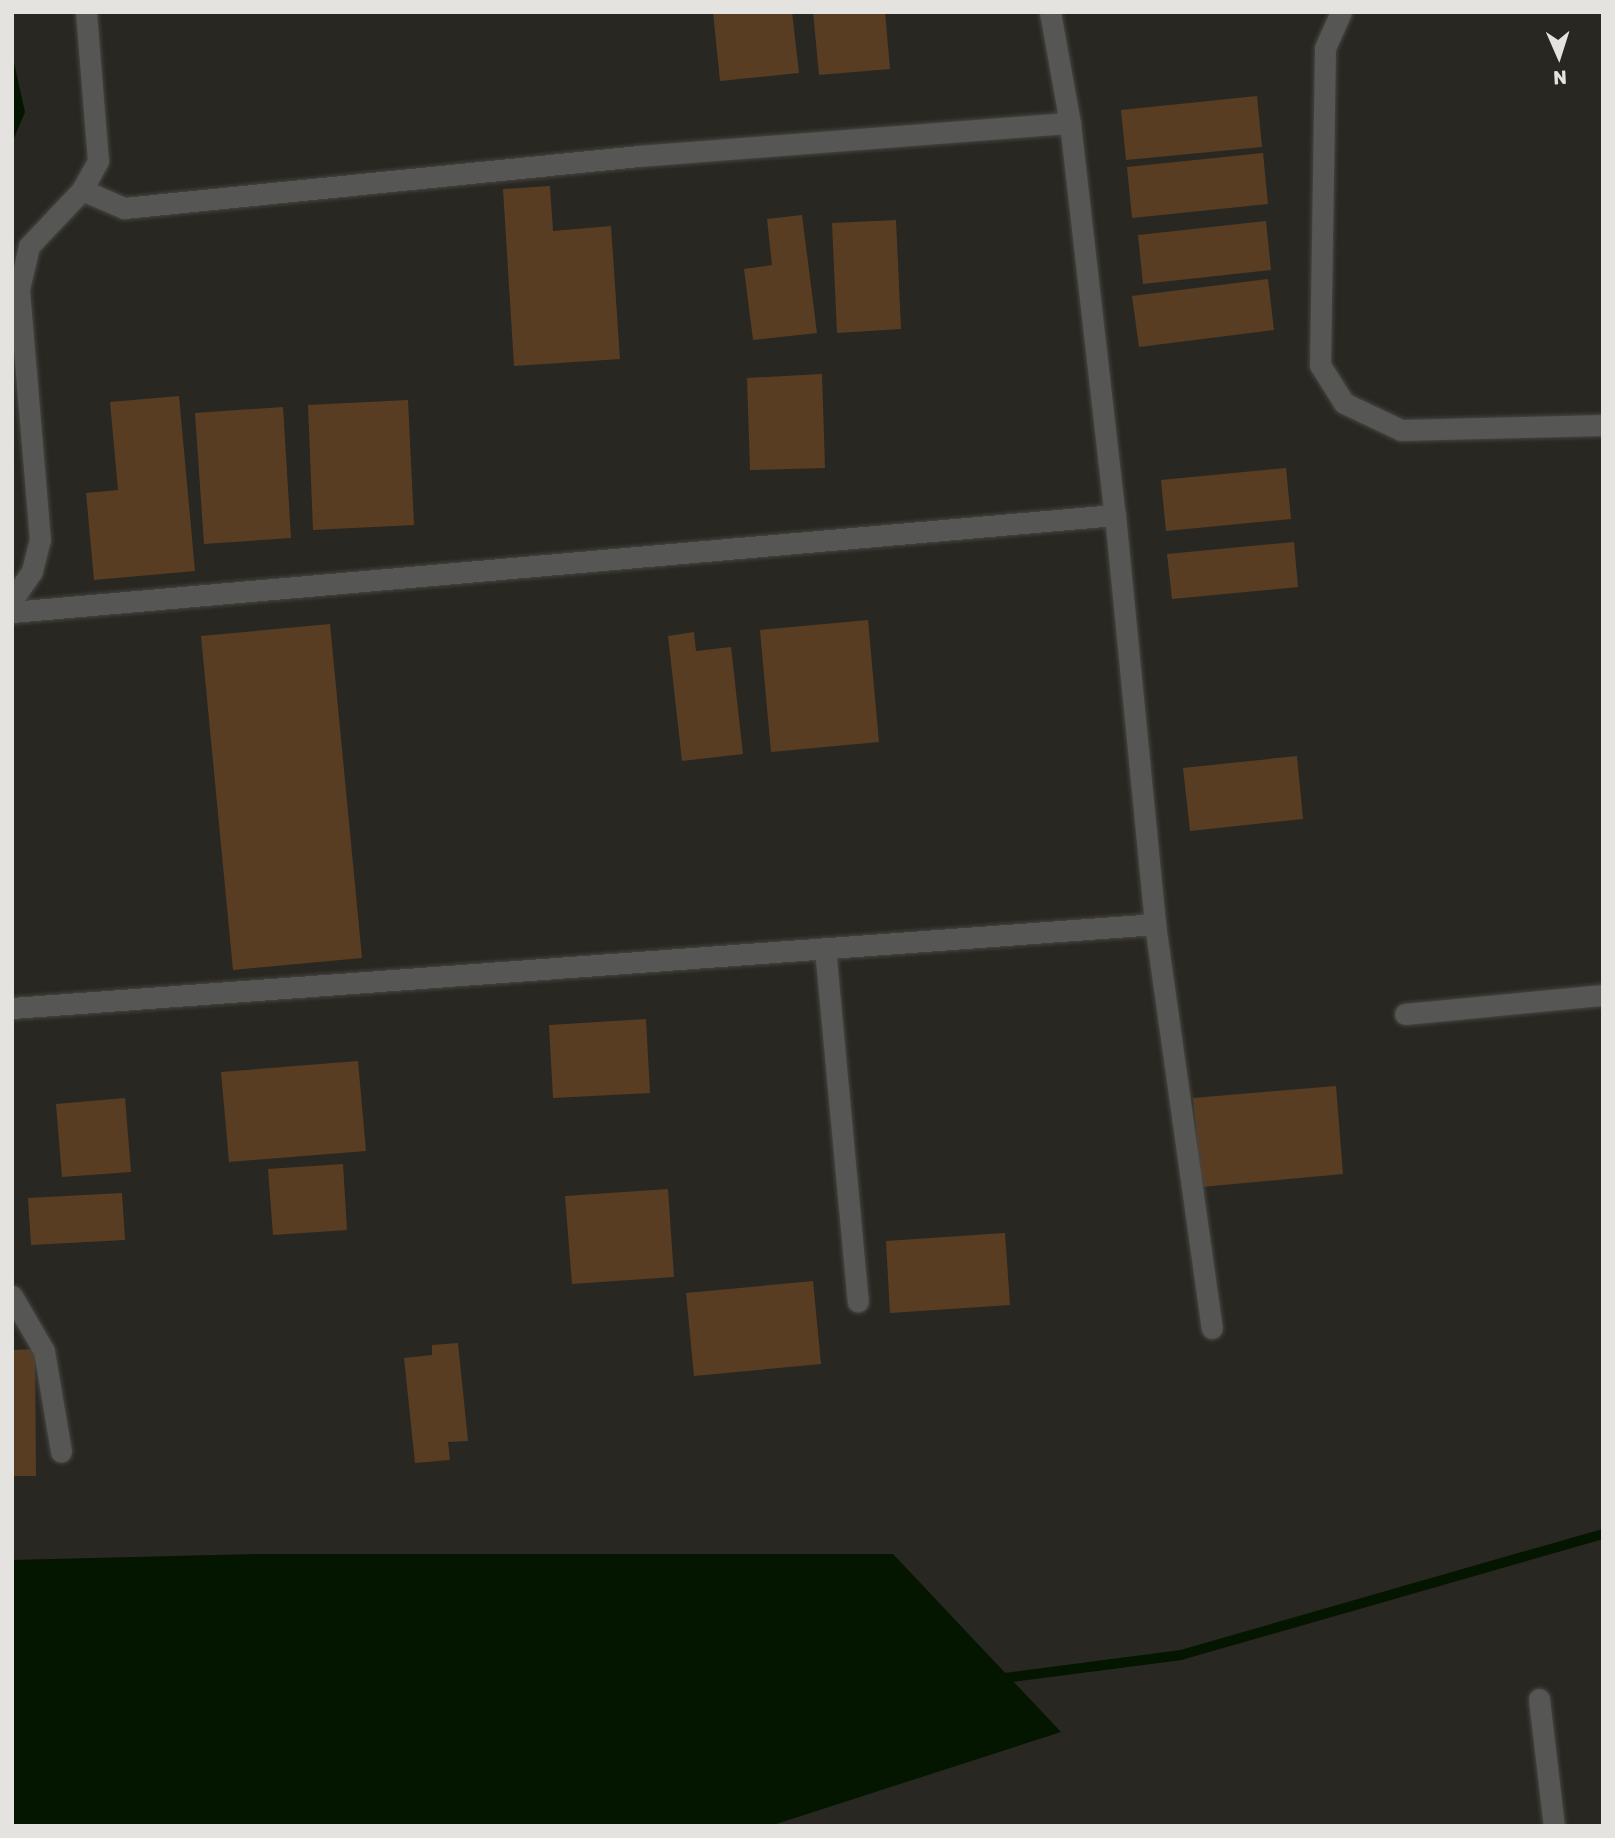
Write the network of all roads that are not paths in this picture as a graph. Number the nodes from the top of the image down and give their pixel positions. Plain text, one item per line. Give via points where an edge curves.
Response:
1 (86, 12) edge
2 (1051, 12) edge
3 (1341, 12) edge
4 (1070, 123) junction
5 (82, 190) junction
6 (1603, 425) edge
7 (1115, 515) junction
8 (12, 600) edge
9 (12, 612) edge
10 (1155, 924) junction
11 (825, 948) junction
12 (1603, 995) edge
13 (12, 1008) edge
14 (1405, 1014) dead end
15 (12, 1296) edge
16 (858, 1301) dead end
17 (1212, 1328) dead end
18 (61, 1452) dead end
19 (1539, 1699) dead end
20 (1555, 1826) edge

1 - 5 street via 98,161
2 - 4 street
3 - 6 street via 1325,48 1320,365 1344,403 1401,430
4 - 5 street via 639,156 124,208
4 - 7 street
5 - 8 street via 29,246 19,289 40,540 32,571
7 - 9 street
7 - 10 street
10 - 11 street
10 - 17 street
11 - 13 street
11 - 16 street
12 - 14 street
15 - 18 street via 44,1351
19 - 20 street

